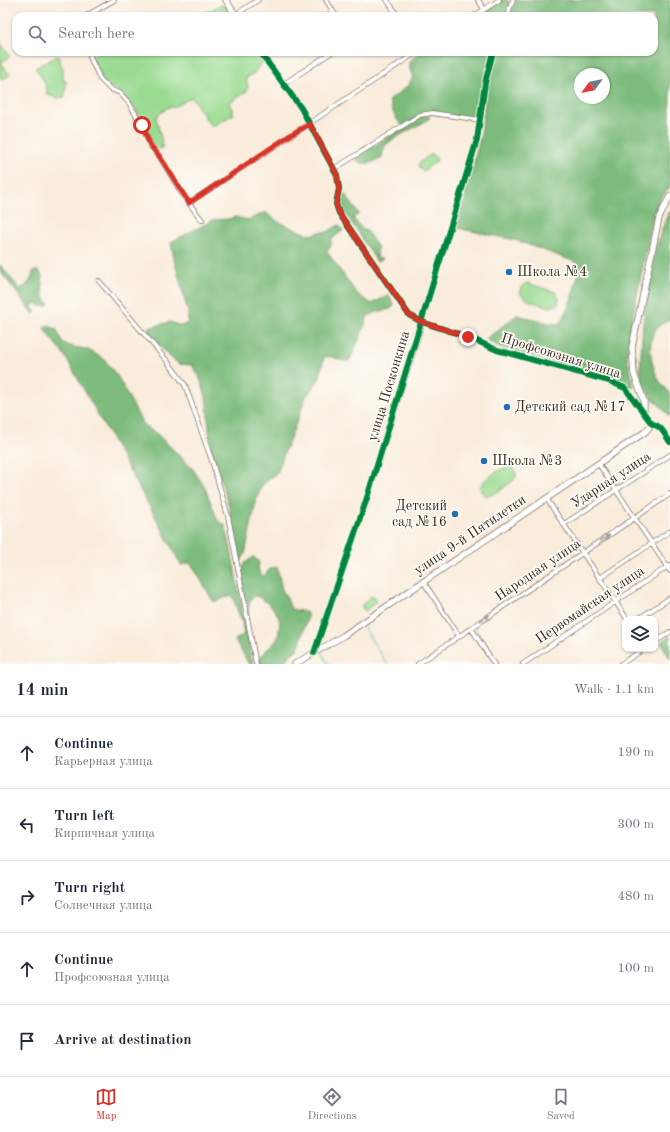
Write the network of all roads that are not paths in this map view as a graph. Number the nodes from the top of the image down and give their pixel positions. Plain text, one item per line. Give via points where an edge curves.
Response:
1 (114, 0) edge
2 (226, 0) edge
3 (258, 0) edge
4 (326, 0) edge
5 (387, 0) edge
6 (478, 0) edge
7 (498, 0) edge
8 (513, 0) edge
9 (484, 9) junction
10 (332, 11) edge
11 (93, 12) edge
12 (234, 12) edge
13 (240, 12) edge
14 (395, 12) edge
15 (480, 12) edge
16 (508, 12) edge
17 (90, 56) edge
18 (263, 56) edge
19 (326, 56) edge
20 (412, 56) edge
21 (492, 56) edge
22 (284, 84) junction
23 (481, 120) junction
24 (310, 124) junction
25 (334, 170) junction
26 (670, 196) edge
27 (189, 203) junction
28 (202, 220) dead end
29 (99, 281) dead end
30 (422, 322) junction
31 (644, 413) junction
32 (652, 424) junction
33 (670, 442) edge
34 (670, 455) edge
35 (598, 463) junction
36 (616, 490) junction
37 (670, 494) edge
38 (546, 498) junction
39 (635, 518) junction
40 (564, 524) junction
41 (670, 531) edge
42 (652, 544) junction
43 (583, 553) junction
44 (669, 567) edge
45 (600, 578) junction
46 (423, 581) junction
47 (670, 598) edge
48 (616, 602) junction
49 (625, 616) edge
50 (643, 616) edge
51 (471, 628) junction
52 (670, 632) edge
53 (459, 636) junction
54 (658, 640) edge
55 (639, 652) edge
56 (314, 654) junction
57 (297, 663) edge
58 (256, 664) edge
59 (418, 664) edge
60 (494, 664) edge
61 (523, 664) edge
62 (621, 664) edge

1 - 11 street
2 - 12 street
3 - 13 street
4 - 10 street
5 - 14 street
6 - 9 street
7 - 9 street
8 - 16 street
9 - 15 street
17 - 27 street via 100,79 129,103 150,145
18 - 22 street, Профсоюзная улица
19 - 22 street
20 - 24 street
21 - 23 street, улица Посконкина via 485,83
22 - 24 street, Профсоюзная улица
23 - 25 street via 425,114
23 - 30 street, улица Посконкина
24 - 25 street, Профсоюзная улица
24 - 27 street
25 - 30 street, Профсоюзная улица via 338,179 336,202 339,213 409,315
26 - 31 street via 659,218 632,347 634,374 644,401
27 - 28 street
29 - 58 street via 185,385 228,516
30 - 31 street, Профсоюзная улица via 468,337 497,350 609,381 625,388
30 - 56 street, улица Посконкина via 366,501
31 - 32 street, Профсоюзная улица
32 - 33 street, Профсоюзная улица via 659,427
32 - 35 street, улица 9-й Пятилетки via 645,432
34 - 36 street, Ударная улица
35 - 36 street
35 - 38 street, улица 9-й Пятилетки
36 - 39 street
36 - 40 street, Ударная улица
37 - 39 street, Народная улица
38 - 40 street
38 - 46 street, улица 9-й Пятилетки
39 - 42 street
43 -> 39 street, Народная улица
40 - 43 street
41 - 42 street
42 - 44 street
42 - 45 street
43 - 45 street
51 -> 43 street, Народная улица
44 - 48 street, Первомайская улица
45 - 48 street
46 - 53 street
46 - 56 street, улица 9-й Пятилетки
47 - 50 street
48 - 49 street
48 - 61 street, Первомайская улица
51 - 53 street, Народная улица
51 - 60 street
52 - 54 street
53 - 59 street, Народная улица
55 - 62 street
56 - 57 street, улица 9-й Пятилетки

